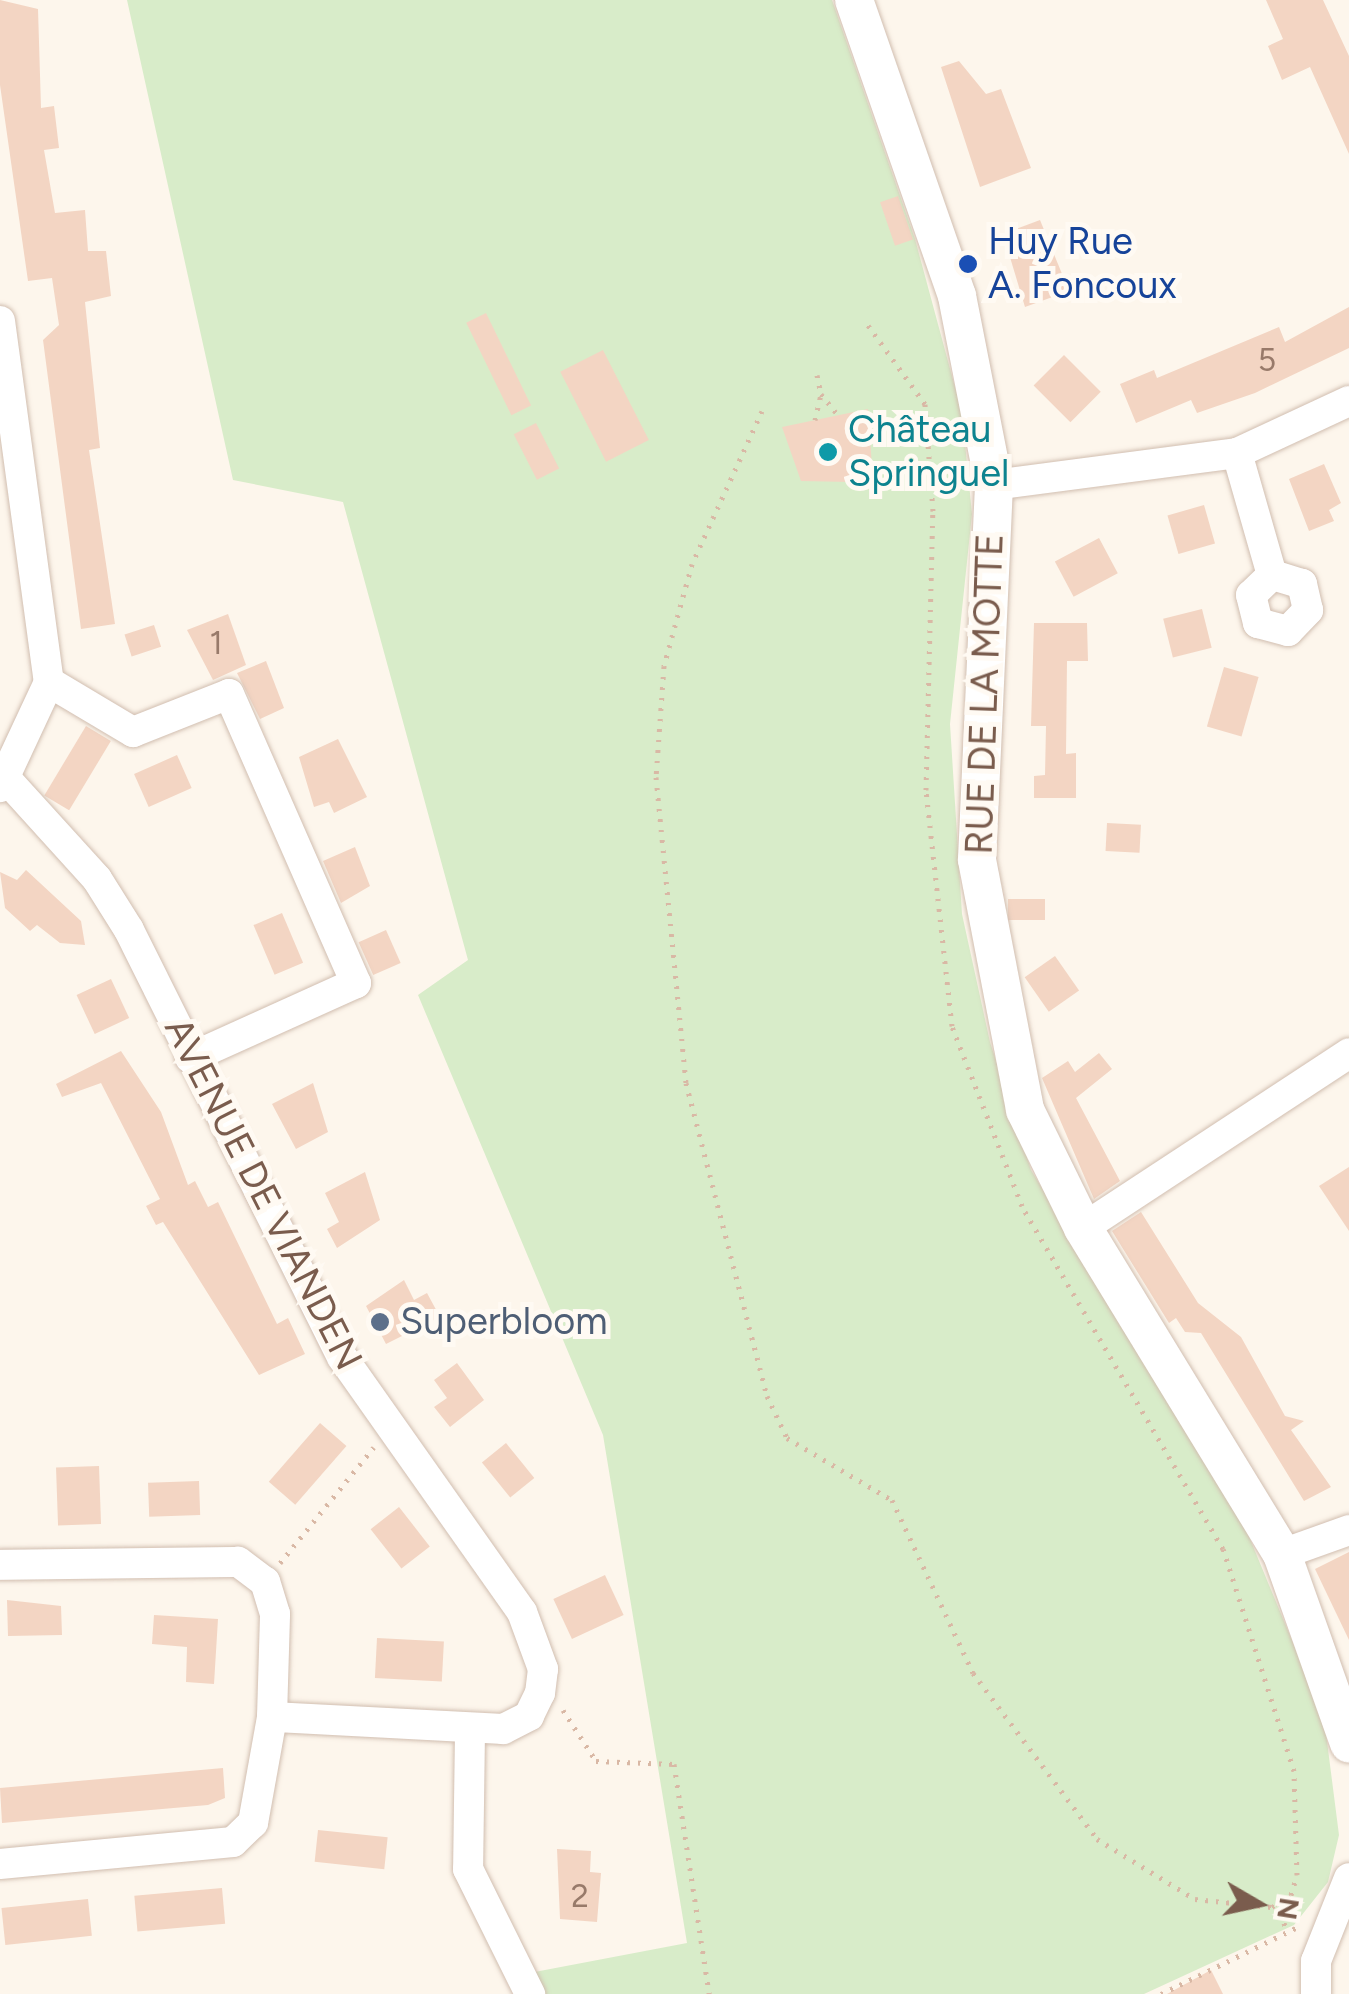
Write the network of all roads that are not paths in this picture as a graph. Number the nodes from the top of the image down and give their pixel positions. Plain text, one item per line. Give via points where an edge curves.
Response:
1 (854, 0) edge
2 (0, 320) edge
3 (1349, 401) edge
4 (1237, 453) junction
5 (994, 485) junction
6 (1272, 575) dead end
7 (49, 682) junction
8 (2, 779) edge
9 (1349, 1053) edge
10 (190, 1058) junction
11 (1083, 1228) junction
12 (1349, 1530) edge
13 (1282, 1554) junction
14 (0, 1565) edge
15 (272, 1718) junction
16 (470, 1732) junction
17 (1349, 1744) edge
18 (0, 1864) edge
19 (1349, 1878) edge
20 (1340, 1908) edge
21 (530, 1994) edge
22 (1316, 1994) edge

1 - 5 street, RUE DE LA MOTTE via 957,296
2 - 7 street
3 - 4 street
4 - 5 street
4 - 6 street
5 - 11 street, RUE DE LA MOTTE via 978,860 1025,1110
7 - 8 street
7 - 10 street via 133,732 229,694 356,983
8 - 10 street, AVENUE DE VIANDEN via 98,879
9 - 11 street
10 - 16 street, AVENUE DE VIANDEN via 342,1357 522,1612 542,1670 540,1693 529,1716
11 - 13 street, RUE DE LA MOTTE
12 - 13 street
13 - 17 street, RUE DE LA MOTTE
14 - 15 street via 238,1562 264,1582 274,1614
15 - 16 street
15 - 18 street via 253,1823 233,1842
16 - 21 street via 468,1868
19 - 20 street
20 - 22 street

